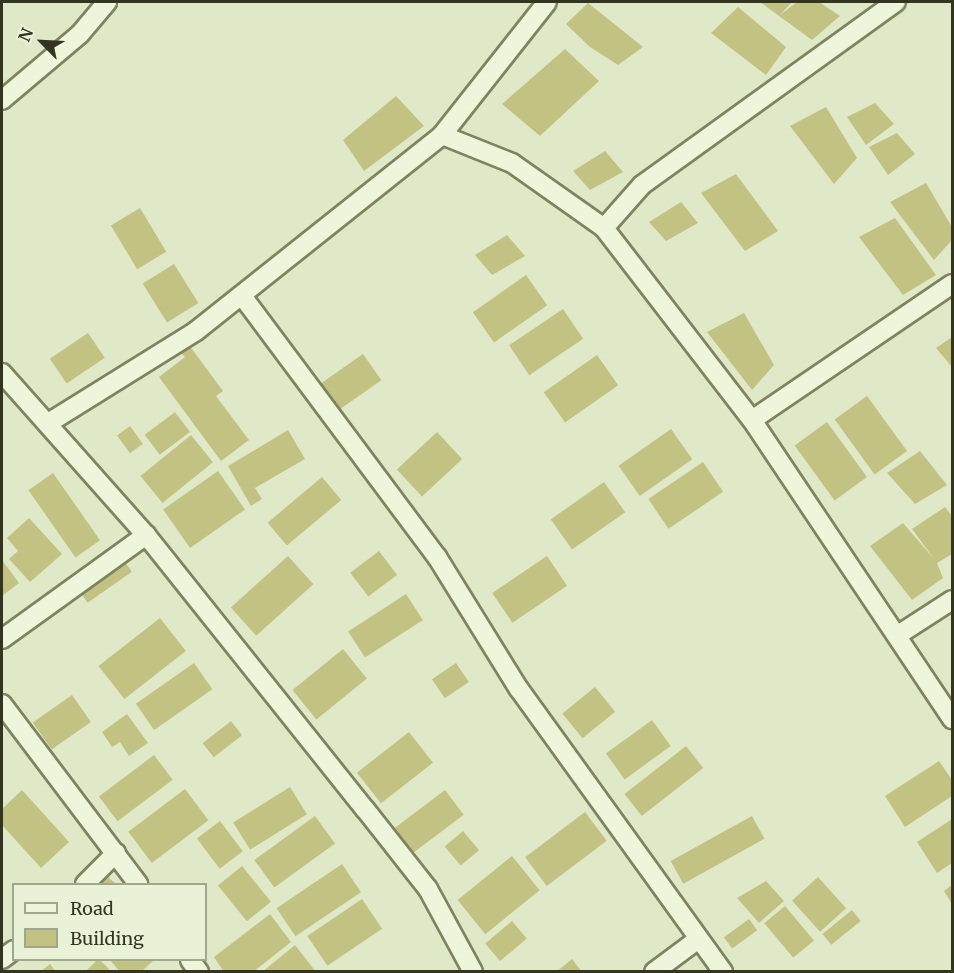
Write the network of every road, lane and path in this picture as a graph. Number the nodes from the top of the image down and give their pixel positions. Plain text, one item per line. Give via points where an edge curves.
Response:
1 (107, 2) edge
2 (547, 2) edge
3 (896, 2) edge
4 (2, 100) edge
5 (442, 135) junction
6 (604, 228) junction
7 (952, 284) edge
8 (243, 297) junction
9 (4, 380) edge
10 (752, 420) junction
11 (50, 422) junction
12 (146, 535) junction
13 (952, 600) edge
14 (898, 635) junction
15 (2, 639) edge
16 (2, 704) edge
17 (952, 719) edge
18 (116, 853) junction
19 (86, 883) edge
20 (137, 883) edge
21 (697, 940) junction
22 (473, 972) edge
23 (654, 972) edge
24 (723, 972) edge

1 - 4 street via 80,34
2 - 5 street
3 - 6 street via 642,185
5 - 6 street via 512,163
5 - 8 street
6 - 10 street
7 - 10 street
8 - 11 street
8 - 21 street via 437,557 519,689 639,850
9 - 11 street
10 - 14 street
11 - 12 street
12 - 15 street
12 - 22 street via 428,888
13 - 14 street
14 - 17 street
16 - 18 street
18 - 19 street
18 - 20 street
21 - 23 street
21 - 24 street

